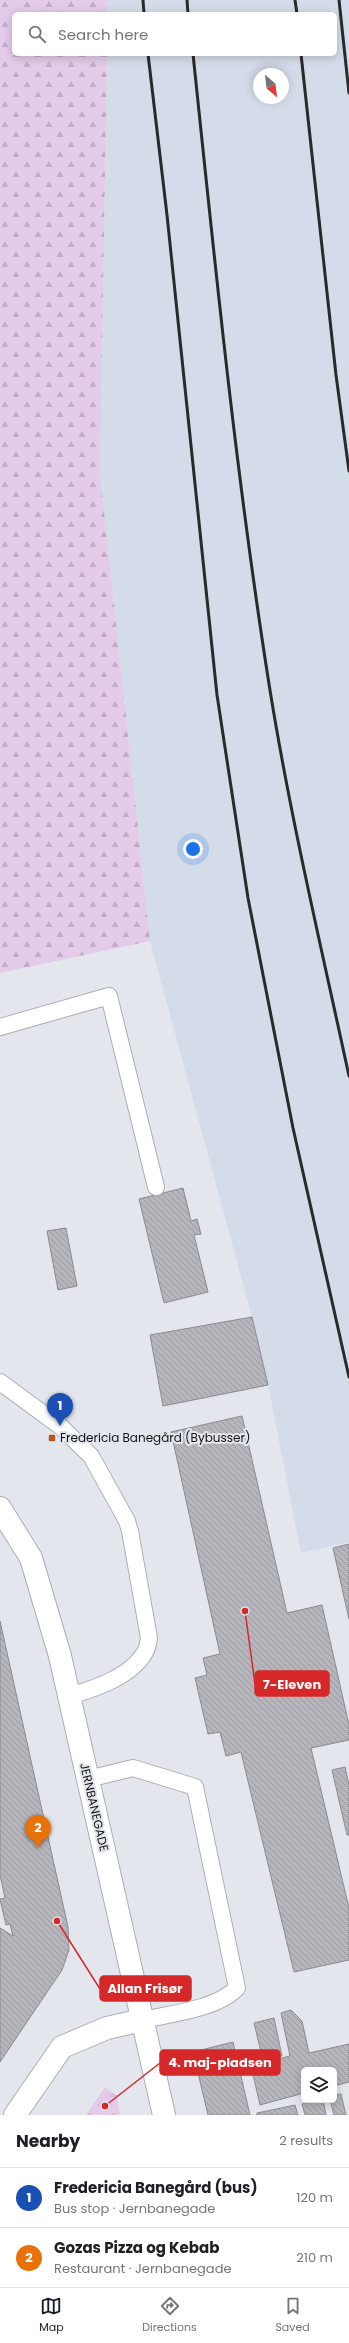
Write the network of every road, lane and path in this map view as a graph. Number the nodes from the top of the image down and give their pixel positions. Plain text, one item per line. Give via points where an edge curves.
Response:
1 (0, 1028) edge
2 (156, 1187) dead end
3 (0, 1382) edge
4 (0, 1508) edge
5 (69, 1696) junction
6 (88, 1779) junction
7 (142, 2020) junction
8 (15, 2115) edge
9 (164, 2115) edge

1 - 2 lane via 109,996
3 - 5 lane via 60,1426 91,1456 130,1531 149,1633 145,1652 128,1670 95,1688
4 - 5 street, JERNBANEGADE via 31,1558
5 - 6 street, JERNBANEGADE
6 - 7 street, JERNBANEGADE
6 - 7 lane via 133,1768 195,1787 237,1988 229,1997 216,2002
7 - 8 street via 107,2028 62,2047
7 - 9 street, JERNBANEGADE

